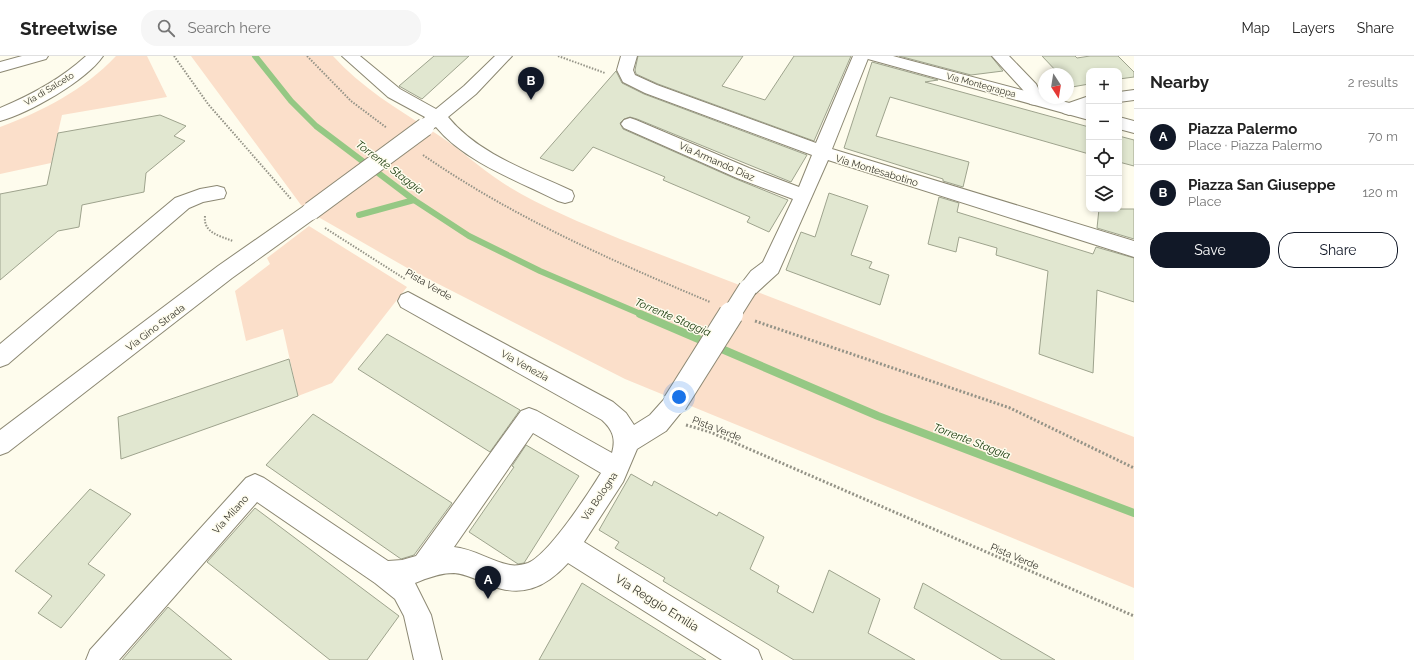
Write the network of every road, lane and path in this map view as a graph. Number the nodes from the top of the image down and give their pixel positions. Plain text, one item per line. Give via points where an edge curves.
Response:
1 (40, 56) edge
2 (95, 56) edge
3 (174, 56) edge
4 (307, 56) edge
5 (350, 56) edge
6 (504, 56) edge
7 (558, 56) edge
8 (629, 56) edge
9 (861, 56) edge
10 (874, 56) edge
11 (1000, 56) edge
12 (0, 67) edge
13 (600, 72) dead end
14 (1134, 95) edge
15 (1122, 97) edge
16 (1036, 100) junction
17 (1086, 103) edge
18 (1069, 109) junction
19 (1086, 113) edge
20 (0, 115) edge
21 (432, 122) junction
22 (630, 124) dead end
23 (1122, 124) edge
24 (1134, 127) edge
25 (389, 130) dead end
26 (419, 152) dead end
27 (822, 152) junction
28 (217, 193) dead end
29 (565, 196) dead end
30 (804, 196) junction
31 (308, 213) junction
32 (206, 214) dead end
33 (1134, 249) edge
34 (255, 250) junction
35 (409, 292) joint
36 (712, 304) dead end
37 (752, 320) dead end
38 (0, 357) edge
39 (670, 411) junction
40 (626, 443) junction
41 (0, 444) edge
42 (1134, 468) edge
43 (616, 469) junction
44 (566, 546) junction
45 (425, 566) junction
46 (384, 574) junction
47 (1134, 616) edge
48 (100, 660) edge
49 (428, 660) edge
50 (748, 660) edge

1 - 12 street
2 - 20 street, Via di Salceto via 59,85
3 - 31 path, Pista Verde via 198,91 239,141
4 - 25 path via 351,101
5 - 21 street
6 - 21 street, Via Gino Strada via 470,90
7 - 13 path
8 - 27 street, Via Montesabotino via 625,66 626,75 636,83
9 - 27 street
10 - 16 street, Via Montegrappa
11 - 16 street via 1030,88
14 - 15 street
16 - 18 street, Via Montegrappa
17 - 18 street
18 - 19 street, Via Montegrappa
21 - 29 street via 463,144
21 - 31 street, Via Gino Strada, bridge
22 - 30 street, Via Armando Diaz via 743,173
23 - 24 street
26 - 36 path via 530,221 610,260
27 - 30 street
27 - 33 street, Via Montesabotino
28 - 38 street via 182,203
30 - 39 street, bridge via 771,268 748,288
31 - 34 street, Via Gino Strada
31 - 35 path, Pista Verde
32 - 34 path via 203,221 207,229
34 - 41 street, Via Gino Strada
35 - 40 street, Via Venezia via 605,409 621,423
37 - 42 path via 1010,408
39 - 40 street
39 - 47 path, Pista Verde via 710,432
40 - 43 street, Via Bologna via 625,453
43 - 44 street, Via Bologna
43 - 45 street via 529,419
44 - 45 street, Via Bologna via 536,574 520,578 502,577 460,561 452,560
44 - 50 street, Via Reggio Emilia
45 - 46 street, Via Bologna via 400,574
46 - 48 street, Via Milano via 255,486
46 - 49 street via 404,590 412,603

